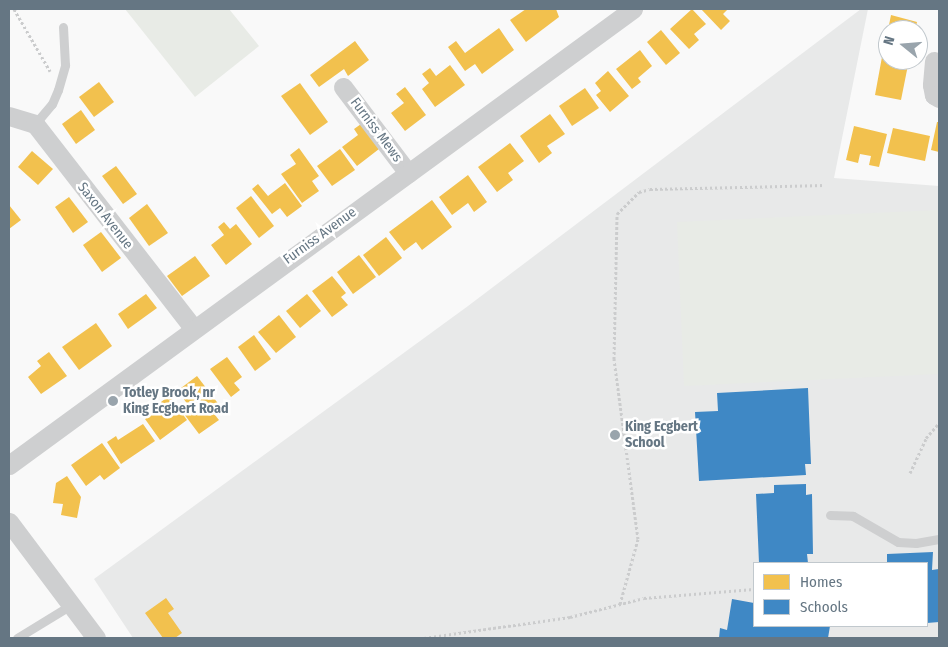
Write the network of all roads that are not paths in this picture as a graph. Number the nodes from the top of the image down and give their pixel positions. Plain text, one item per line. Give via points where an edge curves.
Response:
1 (633, 9) edge
2 (63, 27) dead end
3 (934, 60) dead end
4 (344, 87) dead end
5 (939, 98) edge
6 (9, 116) edge
7 (35, 124) junction
8 (408, 172) junction
9 (193, 328) junction
10 (9, 465) edge
11 (830, 515) dead end
12 (9, 522) edge
13 (939, 539) edge
14 (71, 605) junction
15 (17, 638) edge
16 (96, 638) edge

1 - 8 street, Furniss Avenue
2 - 7 lane via 65,65 61,79 52,104
3 - 5 street via 932,85 934,95
4 - 8 street, Furniss Mews
6 - 7 street
7 - 9 street, Saxon Avenue
8 - 9 street, Furniss Avenue
9 - 10 street, Furniss Avenue
11 - 13 lane via 853,516 898,542
12 - 14 street
14 - 15 lane
14 - 16 street

